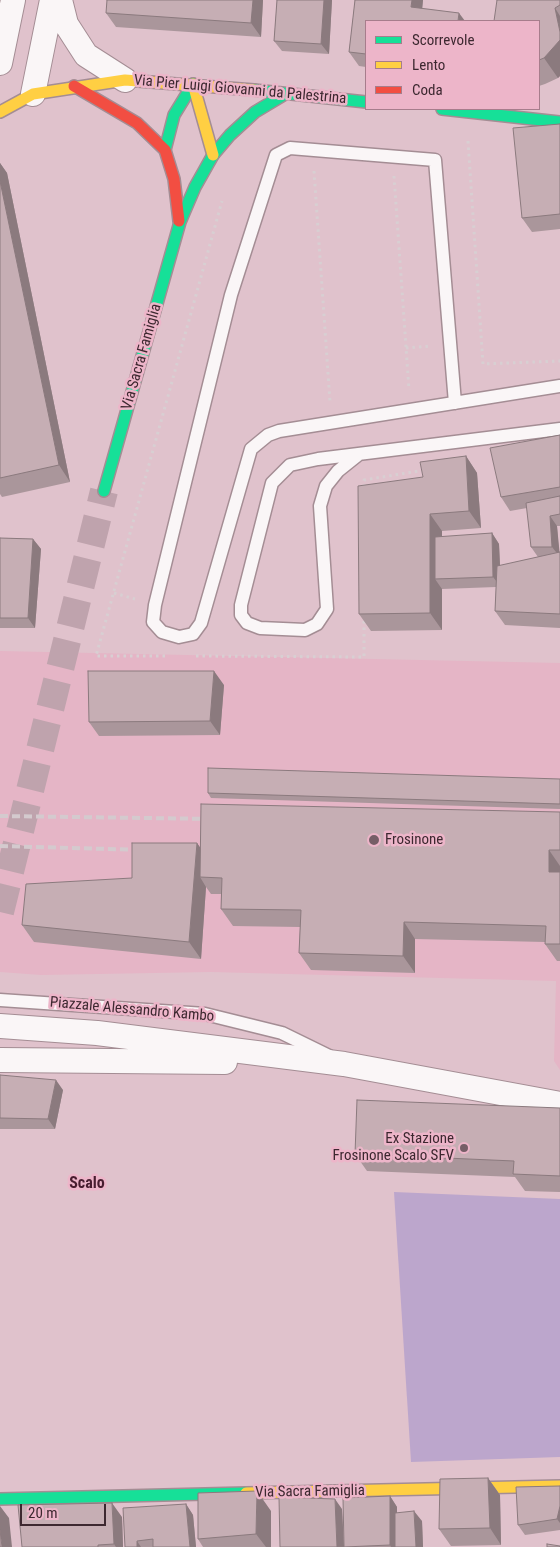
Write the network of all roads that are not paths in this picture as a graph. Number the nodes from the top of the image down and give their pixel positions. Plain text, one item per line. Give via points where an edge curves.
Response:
1 (13, 0) edge
2 (52, 0) edge
3 (60, 0) edge
4 (0, 63) edge
5 (125, 80) junction
6 (193, 84) junction
7 (74, 86) junction
8 (33, 94) junction
9 (285, 94) junction
10 (365, 102) edge
11 (451, 110) edge
12 (0, 112) edge
13 (560, 122) edge
14 (164, 150) junction
15 (213, 156) junction
16 (180, 222) junction
17 (560, 386) edge
18 (455, 403) junction
19 (560, 429) edge
20 (358, 455) junction
21 (104, 491) tunnel mouth
22 (0, 1000) edge
23 (0, 1026) edge
24 (0, 1060) edge
25 (344, 1064) junction
26 (560, 1104) edge
27 (560, 1486) edge
28 (0, 1499) edge

1 - 4 street
2 - 8 street
3 - 5 street via 66,24 86,56
5 - 6 street, Via Pier Luigi Giovanni da Palestrina
5 - 7 street, Via Pier Luigi Giovanni da Palestrina
6 - 9 street, Via Pier Luigi Giovanni da Palestrina
6 - 14 street via 174,115
6 - 15 street
7 - 8 street, Via Pier Luigi Giovanni da Palestrina
7 - 14 street via 137,123
8 - 12 street, Via Pier Luigi Giovanni da Palestrina
9 - 10 street, Via Pier Luigi Giovanni da Palestrina
9 - 15 street, Via Sacra Famiglia via 255,112
11 - 13 street
14 - 16 street via 174,180
15 - 16 street, Via Sacra Famiglia
16 - 21 street, Via Sacra Famiglia
17 - 18 lane
18 - 18 lane via 434,160 290,148 276,155 231,296 155,605 154,622 162,632 180,637 193,634 201,622 251,449 268,435
19 - 20 lane
20 - 20 lane via 290,465 272,483 241,605 241,614 247,623 260,628 304,630 317,624 327,609 320,506 326,486
22 - 25 lane, Piazzale Alessandro Kambo via 205,1014 282,1033
23 - 25 street, Piazzale Alessandro Kambo via 97,1033
24 - 25 street, Piazzale Alessandro Kambo
25 - 26 street, Piazzale Alessandro Kambo
27 - 28 street, Via Sacra Famiglia

